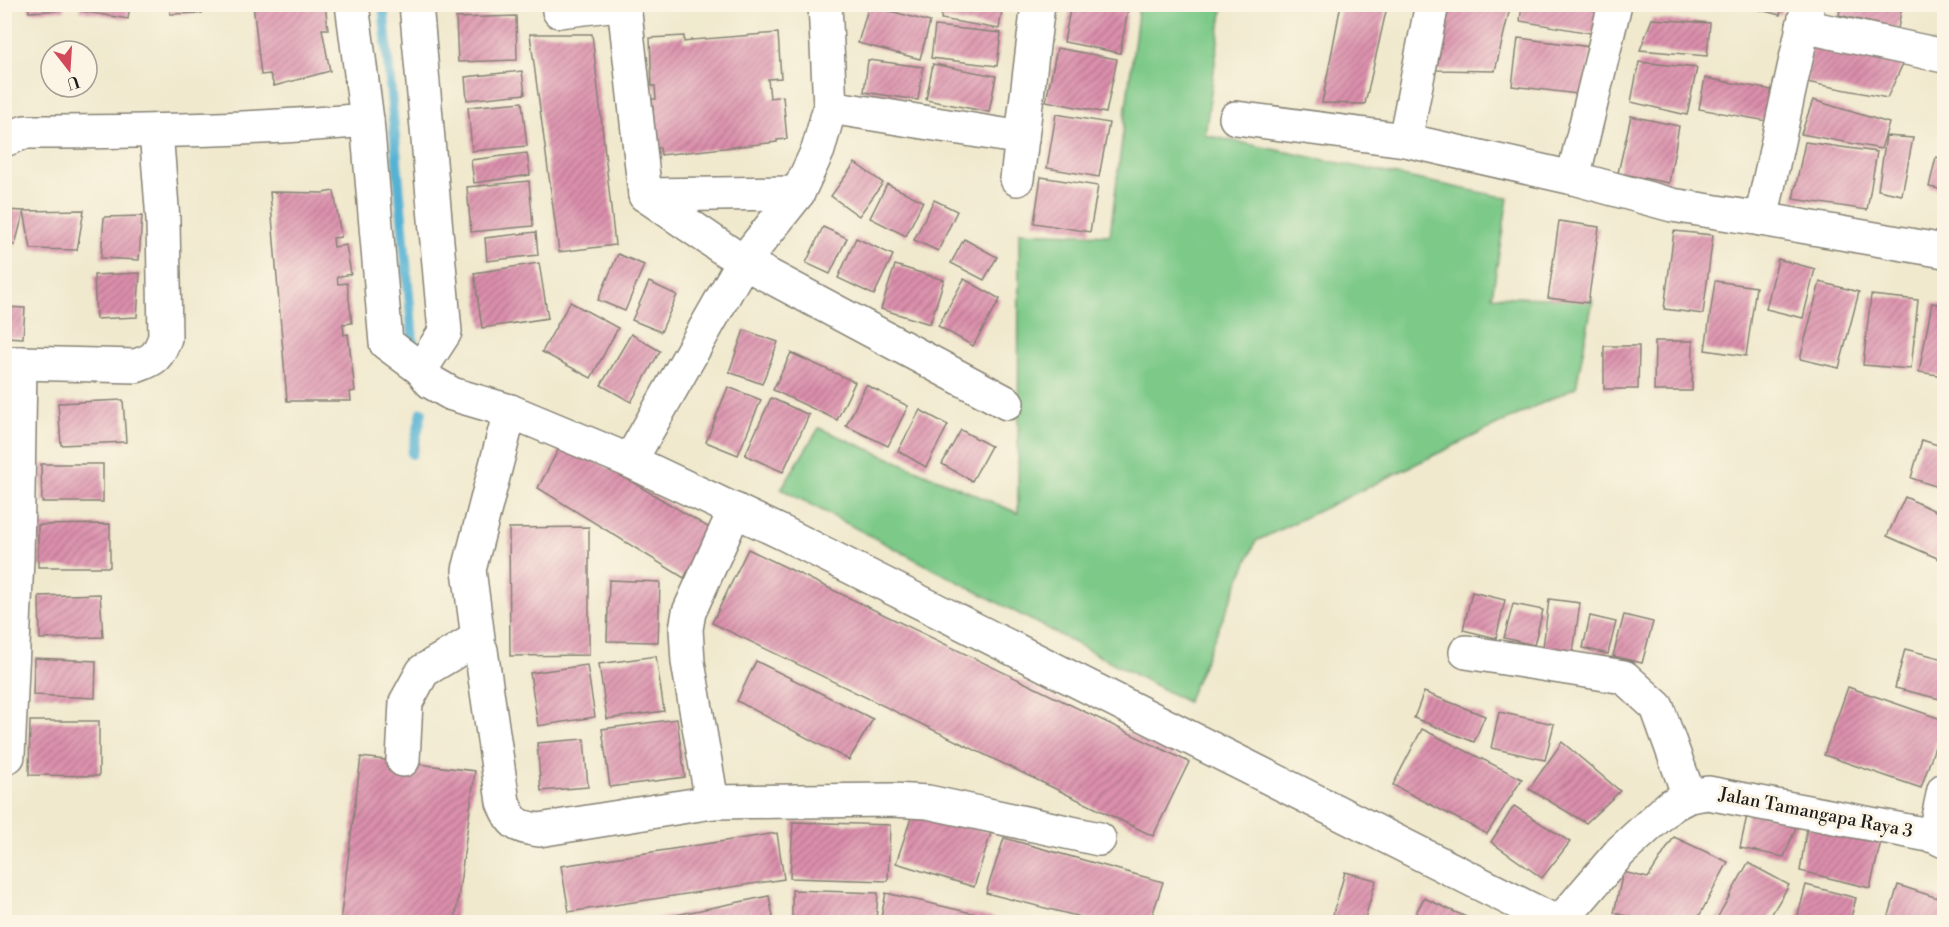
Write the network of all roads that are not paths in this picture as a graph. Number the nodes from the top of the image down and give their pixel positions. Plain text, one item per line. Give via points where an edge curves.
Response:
1 (352, 4) edge
2 (416, 4) edge
3 (618, 4) edge
4 (624, 4) edge
5 (825, 4) edge
6 (1038, 4) edge
7 (1432, 4) edge
8 (1615, 4) edge
9 (559, 11) dead end
10 (1806, 15) edge
11 (1944, 56) edge
12 (830, 107) junction
13 (1236, 118) dead end
14 (367, 120) junction
15 (11, 131) edge
16 (156, 132) junction
17 (1022, 138) junction
18 (1405, 140) junction
19 (1573, 178) junction
20 (1017, 179) dead end
21 (798, 193) junction
22 (645, 195) junction
23 (1761, 219) junction
24 (1944, 250) edge
25 (743, 262) junction
26 (12, 363) edge
27 (421, 369) junction
28 (1007, 403) dead end
29 (510, 411) junction
30 (630, 460) junction
31 (735, 510) junction
32 (481, 650) dead end
33 (1466, 652) dead end
34 (9, 672) edge
35 (8, 756) dead end
36 (403, 760) dead end
37 (1944, 790) edge
38 (1689, 796) junction
39 (712, 802) junction
40 (1099, 839) dead end
41 (1939, 839) edge
42 (1558, 922) edge

1 - 14 street
2 - 27 street via 445,332
3 - 9 street
4 - 22 street
5 - 12 street
6 - 17 street
7 - 18 street
8 - 19 street
10 - 11 street
10 - 23 street
12 - 17 street
12 - 21 street via 818,150
13 - 18 street
14 - 16 street
14 - 27 street via 386,343
15 - 16 street
16 - 26 street via 165,326 159,351 152,360 136,366
17 - 20 street
18 - 19 street
19 - 23 street via 1672,205
21 - 22 street
21 - 25 street
22 - 25 street
23 - 24 street
25 - 28 street
25 - 30 street
26 - 34 street via 17,548
27 - 29 street via 431,382 452,394
29 - 30 street
29 - 36 street via 469,570 478,638 423,671 406,702
30 - 31 street
31 - 39 street via 689,612 686,629
31 - 42 street
32 - 39 street via 503,802 509,817 518,825 539,830
33 - 38 street via 1624,677 1657,707
34 - 35 street
37 - 41 street
38 - 41 street, Jalan Tamangapa Raya 3 via 1708,793
38 - 42 street via 1670,806 1620,852
39 - 40 street via 928,802

